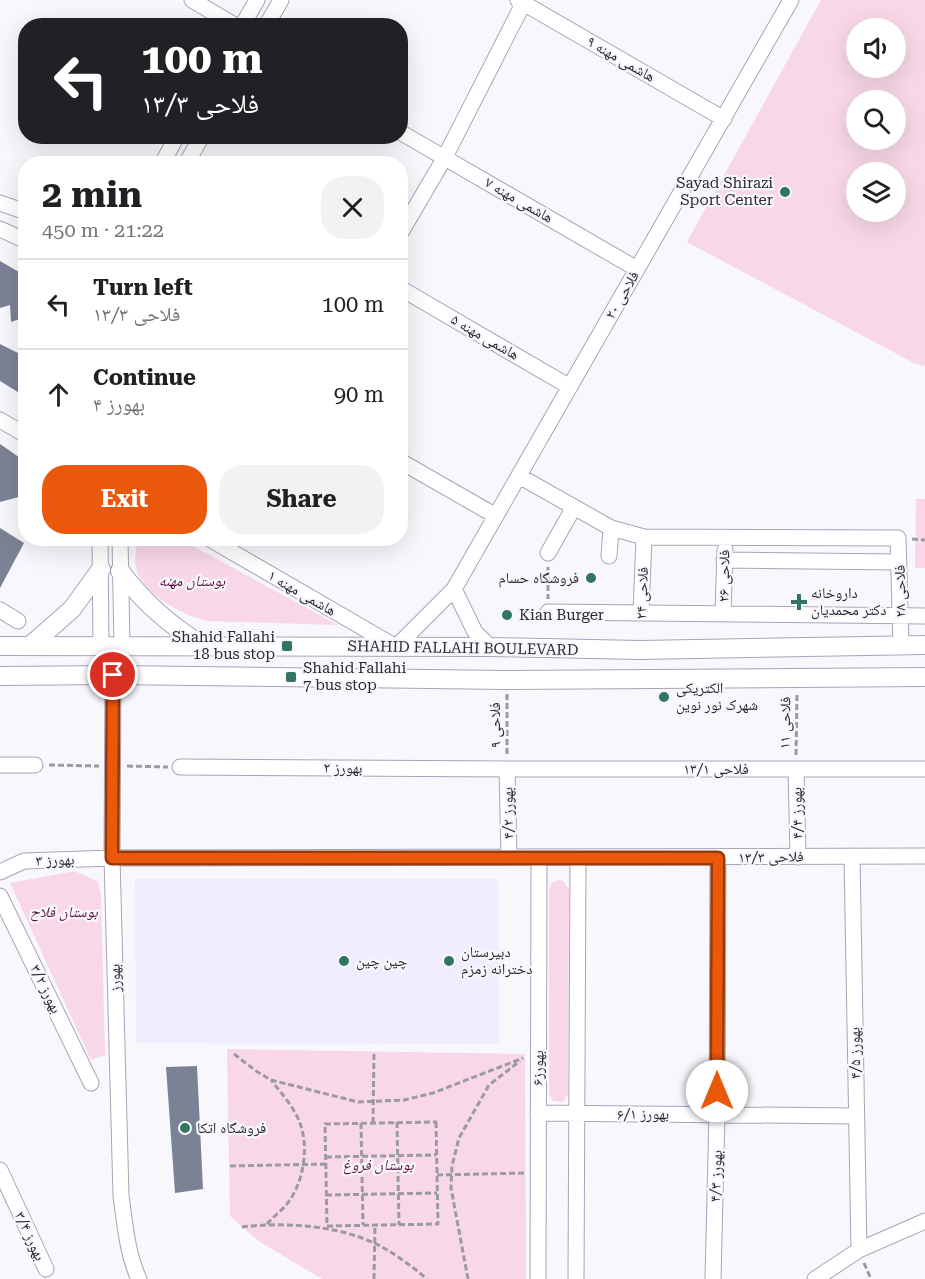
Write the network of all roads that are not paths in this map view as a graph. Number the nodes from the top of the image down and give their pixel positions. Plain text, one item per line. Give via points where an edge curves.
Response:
1 (192, 0) edge
2 (257, 0) edge
3 (281, 0) edge
4 (791, 0) edge
5 (522, 1) edge
6 (222, 18) edge
7 (247, 18) edge
8 (271, 18) edge
9 (724, 119) junction
10 (408, 137) edge
11 (445, 158) junction
12 (0, 203) edge
13 (18, 209) edge
14 (408, 220) edge
15 (0, 229) edge
16 (18, 237) edge
17 (637, 269) junction
18 (408, 293) edge
19 (570, 387) junction
20 (0, 420) edge
21 (18, 430) edge
22 (408, 466) edge
23 (519, 476) junction
24 (574, 507) junction
25 (496, 516) junction
26 (611, 528) junction
27 (644, 537) junction
28 (725, 538) junction
29 (100, 546) edge
30 (120, 546) edge
31 (222, 546) edge
32 (548, 553) dead end
33 (609, 556) dead end
34 (724, 560) junction
35 (899, 562) junction
36 (101, 569) junction
37 (120, 571) junction
38 (454, 589) junction
39 (0, 610) edge
40 (548, 612) dead end
41 (641, 613) junction
42 (723, 614) junction
43 (900, 616) junction
44 (925, 616) edge
45 (18, 621) dead end
46 (31, 645) junction
47 (901, 645) junction
48 (925, 645) edge
49 (0, 646) edge
50 (101, 646) junction
51 (122, 646) junction
52 (203, 646) junction
53 (396, 647) junction
54 (490, 647) junction
55 (113, 675) junction
56 (0, 676) edge
57 (925, 677) edge
58 (0, 765) edge
59 (35, 765) dead end
60 (180, 767) dead end
61 (507, 769) junction
62 (796, 769) junction
63 (925, 769) edge
64 (798, 856) junction
65 (852, 856) junction
66 (925, 856) edge
67 (508, 857) junction
68 (539, 857) junction
69 (578, 857) junction
70 (112, 858) junction
71 (718, 858) junction
72 (0, 872) edge
73 (0, 896) edge
74 (91, 1083) dead end
75 (538, 1113) junction
76 (576, 1114) junction
77 (717, 1114) junction
78 (856, 1116) junction
79 (0, 1170) edge
80 (925, 1221) edge
81 (859, 1250) junction
82 (46, 1269) dead end
83 (139, 1279) edge
84 (538, 1279) edge
85 (576, 1279) edge
86 (713, 1279) edge
87 (815, 1279) edge

1 - 6 street
2 - 7 street
3 - 8 street
4 - 9 street, فلاحی ۲۰
5 - 9 street, هاشمی مهنه ۹
5 - 11 street
9 - 17 street, فلاحی ۲۰
10 - 11 street, هاشمی مهنه ۷
11 - 14 street
11 - 17 street, هاشمی مهنه ۷
12 - 13 street
15 - 16 street
17 - 19 street, فلاحی ۲۰
18 - 19 street, هاشمی مهنه ۵
19 - 23 street, فلاحی ۲۰
20 - 21 street
22 - 25 street
23 - 24 street
23 - 25 street, فلاحی ۲۰
24 - 26 street
24 - 32 street
25 - 38 street, فلاحی ۲۰
26 - 27 street
26 - 33 street
27 - 28 street
27 - 41 street, فلاحی ۲۴
28 - 34 street, فلاحی ۲۶
28 - 35 street, فلاحی ۲۸ via 898,538
29 - 36 street
30 - 37 street
31 - 53 street, هاشمی مهنه ۱
34 - 35 street
34 - 42 street, فلاحی ۲۶
35 - 43 street, فلاحی ۲۸
36 - 46 main road via 72,609
36 - 50 street
37 - 51 street
37 - 52 main road via 156,613
38 - 53 street, فلاحی ۲۰
38 - 54 street via 475,632
39 - 45 street
40 - 41 street
41 - 42 street
42 - 43 street
43 - 44 street
43 - 47 street, فلاحی ۲۸
46 - 49 main road, SHAHID FALLAHI BOULEVARD
46 - 50 main road, SHAHID FALLAHI BOULEVARD
47 - 48 main road, SHAHID FALLAHI BOULEVARD
47 - 54 main road, SHAHID FALLAHI BOULEVARD via 640,650
50 - 51 main road, SHAHID FALLAHI BOULEVARD
50 - 55 street
51 - 52 main road, SHAHID FALLAHI BOULEVARD
51 - 55 street
52 - 53 main road, SHAHID FALLAHI BOULEVARD
53 - 54 main road, SHAHID FALLAHI BOULEVARD
55 - 56 main road, SHAHID FALLAHI BOULEVARD
55 - 57 main road, SHAHID FALLAHI BOULEVARD via 507,680
55 - 70 street, بهورز
58 - 59 street
60 - 61 street, بهورز ۲
61 - 62 street, فلاحی ۱۳/۱
61 - 67 street, بهورز ۴/۲
62 - 63 street, فلاحی ۱۳/۱
62 - 64 street, بهورز ۴/۴
64 - 65 street, فلاحی ۱۳/۳
64 - 71 street, فلاحی ۱۳/۳
65 - 66 street, فلاحی ۱۳/۳
65 - 78 street, بهورز ۴/۵
67 - 68 street, فلاحی ۱۳/۳
67 - 70 street, بهورز ۳
68 - 69 street, فلاحی ۱۳/۳
68 - 75 street, بهورز۶
69 - 71 street, فلاحی ۱۳/۳
69 - 76 street
70 - 72 street, بهورز ۳ via 24,861
70 - 83 street, بهورز via 122,1196
71 - 77 street, بهورز ۴/۳
73 - 74 street, بهورز ۳/۲
75 - 76 street, بهورز ۶/۱
75 - 84 street, بهورز۶
76 - 77 street, بهورز ۶/۱
76 - 85 street
77 - 78 street, بهورز ۶/۱
77 - 86 street, بهورز ۴/۳
78 - 81 street, بهورز ۴/۵
79 - 82 street, بهورز ۳/۴
80 - 81 street
81 - 87 street

